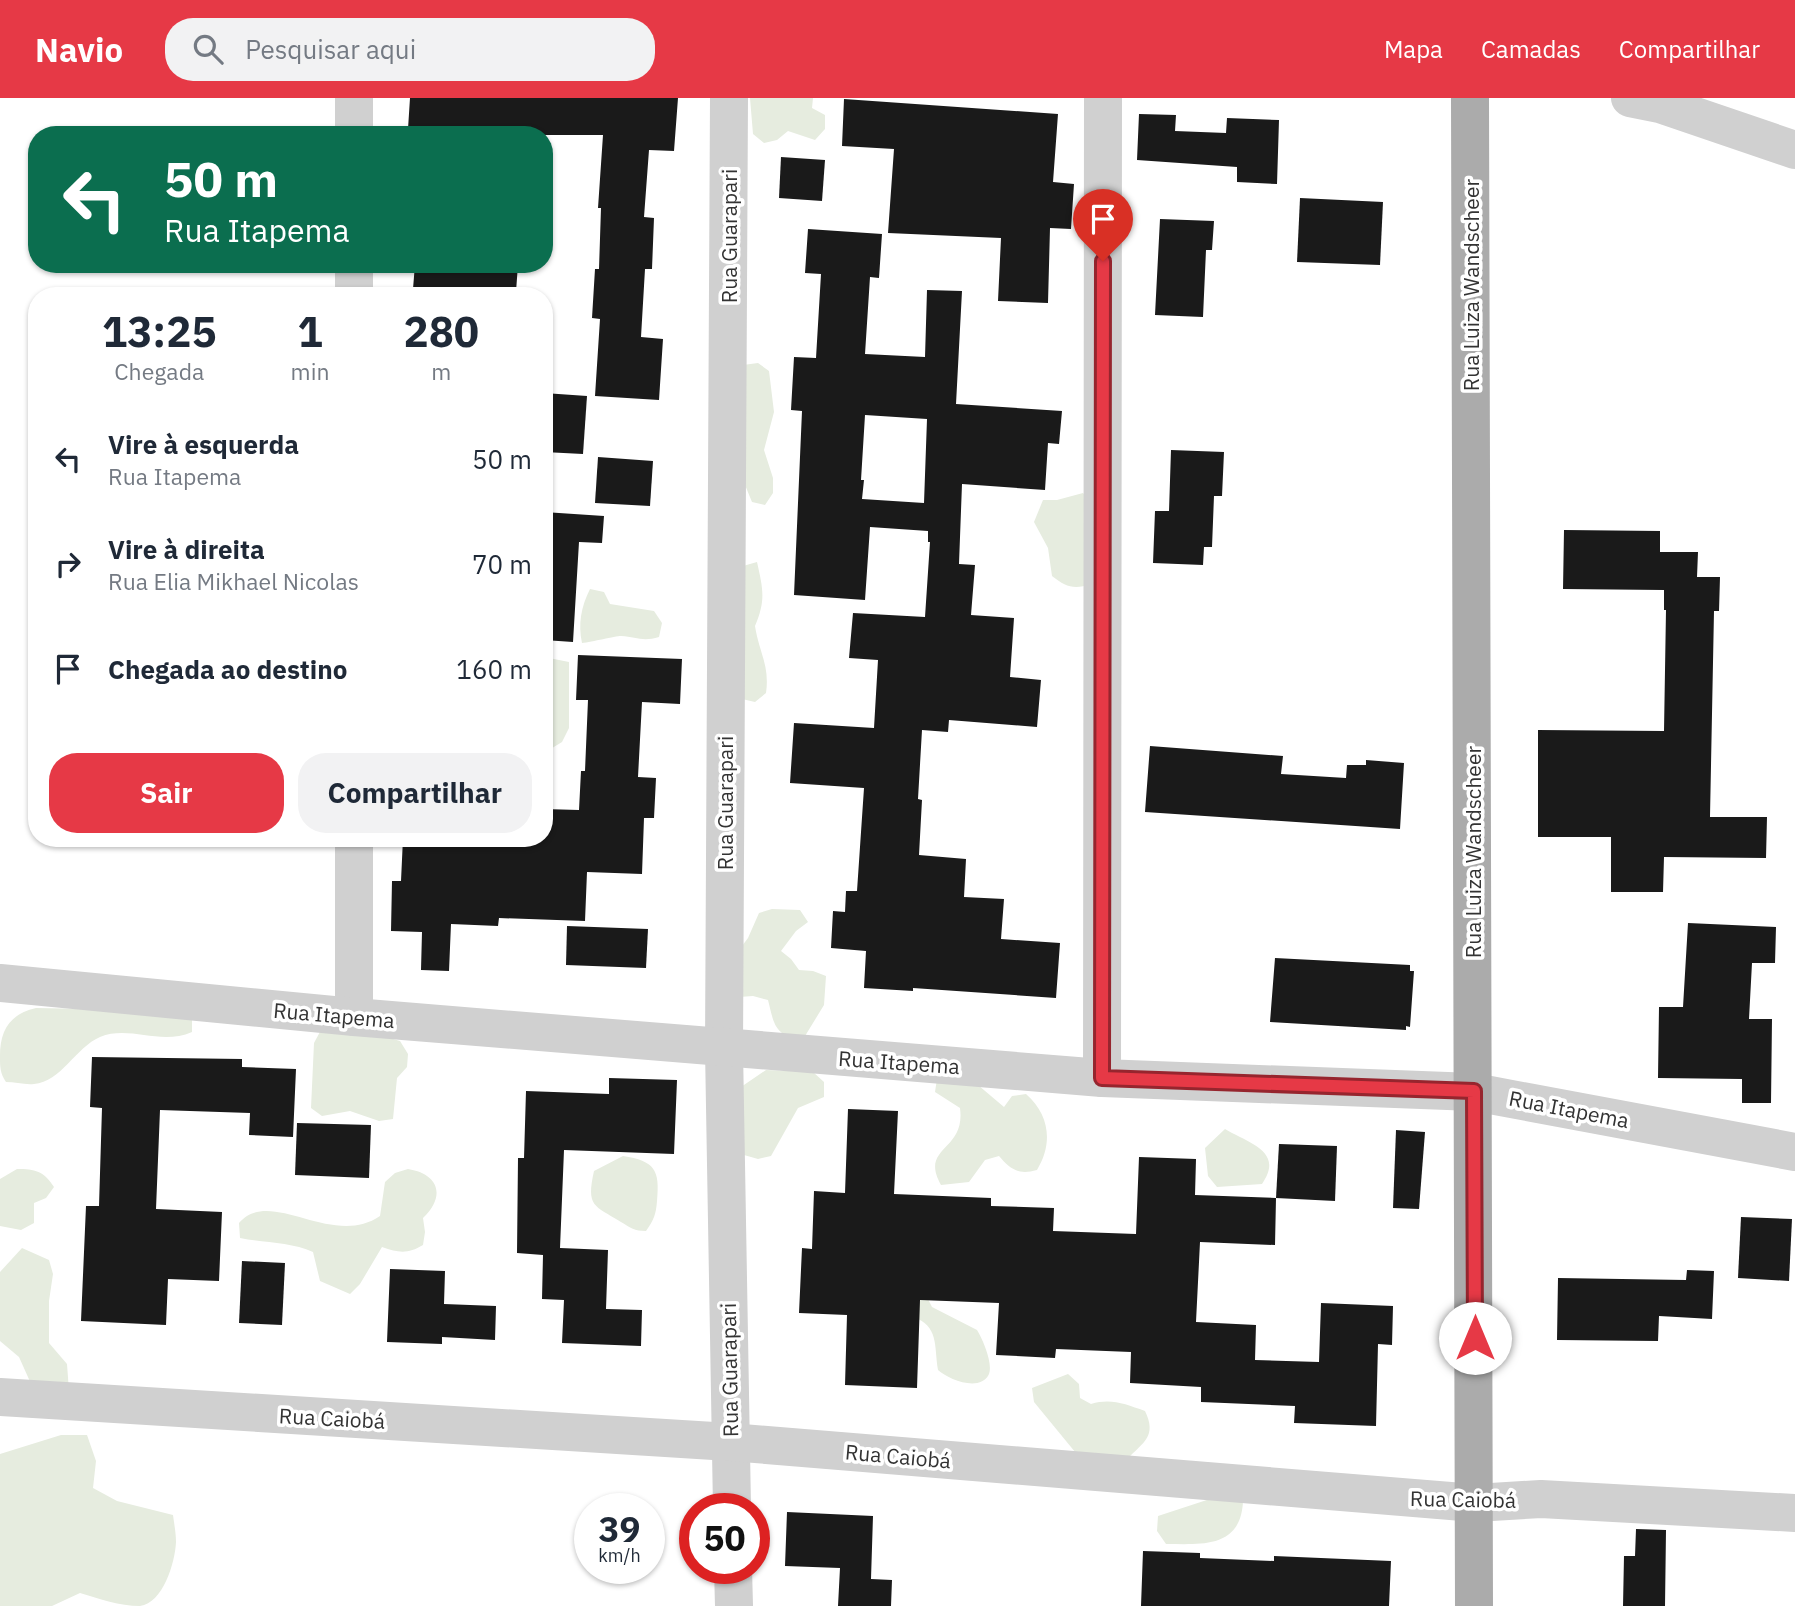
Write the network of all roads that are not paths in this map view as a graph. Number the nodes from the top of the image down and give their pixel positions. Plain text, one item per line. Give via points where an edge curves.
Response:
1 (354, 98) edge
2 (729, 98) edge
3 (1103, 98) edge
4 (1470, 98) edge
5 (1630, 98) edge
6 (354, 126) edge
7 (1795, 150) edge
8 (354, 847) edge
9 (0, 983) edge
10 (354, 1017) junction
11 (724, 1049) junction
12 (1102, 1078) junction
13 (1474, 1091) junction
14 (1795, 1152) edge
15 (0, 1398) edge
16 (730, 1442) junction
17 (732, 1493) edge
18 (1475, 1503) junction
19 (1795, 1513) edge
20 (733, 1584) edge
21 (734, 1606) edge
22 (1474, 1606) edge

1 - 6 street
2 - 11 street, Rua Guarapari
3 - 12 street
4 - 13 main road, Rua Luiza Wandscheer
5 - 7 street
8 - 10 street
9 - 10 street, Rua Itapema
10 - 11 street, Rua Itapema
11 - 12 street, Rua Itapema
11 - 16 street, Rua Guarapari
12 - 13 street, Rua Itapema
13 - 14 street, Rua Itapema
13 - 18 main road, Rua Luiza Wandscheer
15 - 16 street, Rua Caiobá
16 - 17 street, Rua Guarapari
16 - 18 street, Rua Caiobá
18 - 19 street, Rua Caiobá via 1541,1499
18 - 22 main road, Rua Luiza Wandscheer
20 - 21 street

